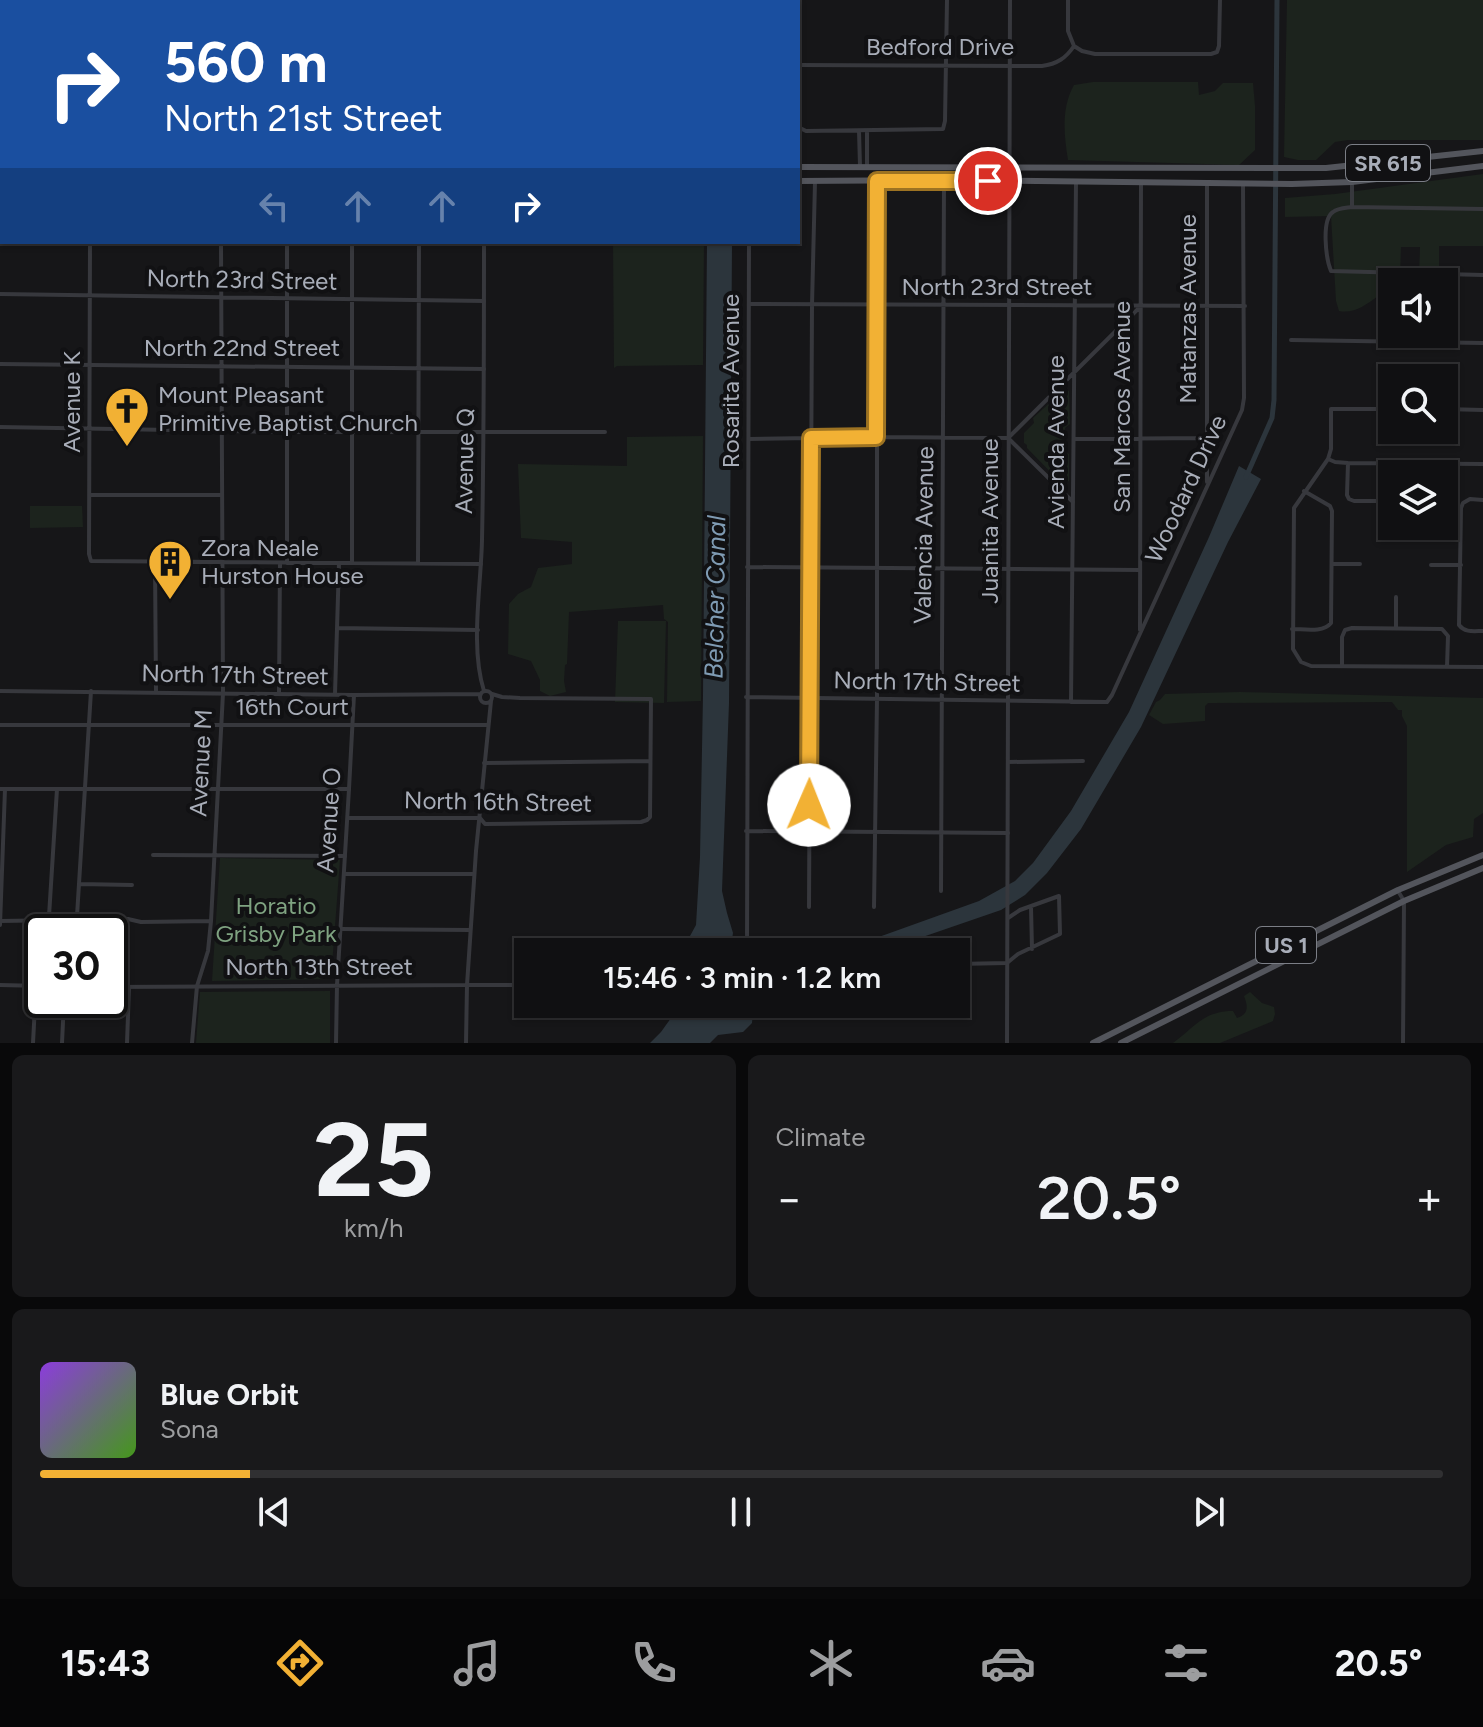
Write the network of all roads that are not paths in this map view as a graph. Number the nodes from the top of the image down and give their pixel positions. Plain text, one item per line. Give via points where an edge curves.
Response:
1 (947, 0) edge
2 (1010, 0) edge
3 (1068, 0) edge
4 (1220, 0) edge
5 (1074, 46) junction
6 (800, 65) edge
7 (947, 65) junction
8 (1009, 65) junction
9 (800, 129) edge
10 (859, 131) junction
11 (867, 131) junction
12 (1483, 151) edge
13 (864, 166) junction
14 (1010, 166) junction
15 (1483, 166) edge
16 (800, 167) edge
17 (831, 167) junction
18 (1352, 167) junction
19 (1139, 168) junction
20 (1161, 168) junction
21 (944, 180) junction
22 (800, 181) edge
23 (815, 181) junction
24 (877, 181) junction
25 (1010, 181) junction
26 (1076, 182) junction
27 (1121, 182) junction
28 (1141, 182) junction
29 (1207, 182) junction
30 (1352, 182) junction
31 (1243, 183) junction
32 (1352, 207) junction
33 (1483, 209) edge
34 (90, 244) edge
35 (221, 244) edge
36 (287, 244) edge
37 (352, 244) edge
38 (419, 244) edge
39 (484, 244) edge
40 (749, 244) edge
41 (1483, 275) edge
42 (0, 294) edge
43 (91, 296) junction
44 (221, 298) junction
45 (286, 299) junction
46 (353, 300) junction
47 (419, 301) junction
48 (484, 301) junction
49 (749, 304) junction
50 (943, 304) junction
51 (812, 305) junction
52 (876, 305) junction
53 (1009, 305) junction
54 (1075, 305) junction
55 (1206, 306) junction
56 (1245, 306) junction
57 (1140, 307) junction
58 (1291, 340) dead end
59 (1483, 343) edge
60 (0, 364) edge
61 (90, 365) junction
62 (222, 366) junction
63 (288, 366) junction
64 (353, 367) junction
65 (419, 368) junction
66 (484, 369) junction
67 (1074, 372) junction
68 (1378, 409) edge
69 (1458, 409) edge
70 (1483, 410) edge
71 (0, 427) edge
72 (90, 429) junction
73 (222, 430) junction
74 (287, 432) junction
75 (353, 432) junction
76 (605, 432) dead end
77 (418, 433) junction
78 (483, 433) junction
79 (876, 437) junction
80 (943, 437) junction
81 (811, 438) junction
82 (1008, 438) junction
83 (1206, 438) junction
84 (749, 439) junction
85 (1074, 439) junction
86 (1139, 439) junction
87 (1328, 459) junction
88 (1348, 463) junction
89 (1378, 463) edge
90 (1458, 464) edge
91 (1483, 464) edge
92 (1207, 484) junction
93 (1304, 491) junction
94 (90, 495) junction
95 (221, 495) junction
96 (1483, 500) edge
97 (1378, 501) edge
98 (1073, 502) junction
99 (222, 562) junction
100 (155, 563) junction
101 (280, 563) junction
102 (287, 563) junction
103 (339, 563) junction
104 (352, 563) junction
105 (418, 563) junction
106 (481, 564) junction
107 (1332, 564) junction
108 (1360, 564) dead end
109 (1431, 565) dead end
110 (1461, 565) junction
111 (747, 567) junction
112 (876, 567) junction
113 (811, 568) junction
114 (941, 569) junction
115 (1008, 569) junction
116 (1073, 570) junction
117 (1140, 570) junction
118 (1396, 597) dead end
119 (337, 628) junction
120 (1396, 628) junction
121 (1292, 629) junction
122 (478, 630) junction
123 (1483, 631) edge
124 (1140, 632) junction
125 (1342, 666) junction
126 (1483, 667) edge
127 (1447, 668) junction
128 (480, 679) junction
129 (0, 691) edge
130 (91, 691) junction
131 (156, 691) junction
132 (223, 693) junction
133 (279, 693) junction
134 (335, 694) junction
135 (354, 695) junction
136 (469, 695) junction
137 (487, 697) junction
138 (746, 697) junction
139 (810, 699) junction
140 (877, 699) junction
141 (941, 700) junction
142 (1008, 702) junction
143 (1071, 702) junction
144 (1107, 702) joint
145 (221, 724) junction
146 (0, 725) edge
147 (90, 725) junction
148 (352, 725) junction
149 (488, 725) junction
150 (651, 761) junction
151 (1083, 761) dead end
152 (1008, 762) junction
153 (484, 763) junction
154 (3, 789) edge
155 (57, 789) junction
156 (85, 789) junction
157 (217, 789) junction
158 (349, 789) junction
159 (348, 818) junction
160 (480, 818) junction
161 (746, 831) junction
162 (808, 831) junction
163 (875, 831) junction
164 (940, 832) junction
165 (1008, 833) junction
166 (153, 855) dead end
167 (214, 855) junction
168 (1483, 855) edge
169 (345, 856) junction
170 (1483, 868) edge
171 (344, 874) junction
172 (474, 874) junction
173 (80, 884) junction
174 (132, 885) dead end
175 (1398, 890) junction
176 (941, 891) dead end
177 (1404, 901) junction
178 (809, 907) dead end
179 (874, 907) dead end
180 (1031, 907) junction
181 (49, 914) edge
182 (78, 914) edge
183 (1008, 918) junction
184 (128, 919) edge
185 (211, 921) junction
186 (0, 922) edge
187 (24, 922) edge
188 (340, 929) junction
189 (470, 930) junction
190 (747, 938) edge
191 (1032, 949) junction
192 (1254, 961) junction
193 (1007, 963) junction
194 (970, 964) edge
195 (1242, 982) junction
196 (0, 985) edge
197 (337, 985) junction
198 (467, 985) junction
199 (514, 985) edge
200 (24, 986) edge
201 (197, 986) junction
202 (129, 988) joint
203 (36, 1018) edge
204 (63, 1018) edge
205 (33, 1043) edge
206 (62, 1043) edge
207 (127, 1043) edge
208 (192, 1043) edge
209 (336, 1043) edge
210 (466, 1043) edge
211 (1007, 1043) edge
212 (1093, 1043) edge
213 (1121, 1043) edge
214 (1403, 1043) edge

1 - 7 street
2 - 8 street, Juanita Avenue
3 - 5 street via 1068,31
4 - 5 street via 1219,46 1211,54 1095,54
5 - 8 street, Bedford Drive via 1054,64
6 - 7 street, Bedford Drive
7 - 8 street, Bedford Drive
7 - 11 street via 943,129
8 - 14 street, Juanita Avenue
9 - 10 street
10 - 11 street
10 - 13 street
11 - 13 street
12 - 18 main road, SR 615
13 - 14 main road, SR 615
13 - 17 main road, SR 615
14 - 19 main road, SR 615
14 - 25 street, Juanita Avenue
15 - 30 main road, SR 615
16 - 17 main road, SR 615
17 - 23 main road
18 - 20 main road, SR 615
18 - 30 street
19 - 20 main road, SR 615
19 - 27 main road
20 - 28 main road
21 - 24 main road, SR 615
21 - 25 main road, SR 615
21 - 50 street, Valencia Avenue
22 - 23 main road, SR 615
23 - 24 main road, SR 615
23 - 51 street
24 - 52 street
25 - 26 main road, SR 615
25 - 53 street, Juanita Avenue
26 - 27 main road, SR 615
26 - 54 street, Avienda Avenue
27 - 28 main road, SR 615
28 - 29 main road, SR 615
28 - 57 street, San Marcos Avenue
29 - 31 main road, SR 615
29 - 55 street, Matanzas Avenue
30 - 31 main road, SR 615
30 - 32 street
31 - 56 street, Woodard Drive
32 - 33 street
32 - 41 street via 1335,210 1327,218 1331,271
34 - 43 street, Avenue K
35 - 44 street, Avenue M
36 - 45 street
37 - 46 street
38 - 47 street
39 - 48 street, Avenue Q
40 - 49 street, Rosarita Avenue
42 - 43 street, North 23rd Street
43 - 44 street, North 23rd Street
43 - 61 street, Avenue K
44 - 45 street, North 23rd Street
44 - 62 street, Avenue M
45 - 46 street, North 23rd Street
45 - 63 street
46 - 47 street, North 23rd Street
46 - 64 street
47 - 48 street, North 23rd Street
47 - 65 street
48 - 66 street, Avenue Q
49 - 51 street, North 23rd Street
49 - 84 street, Rosarita Avenue
50 - 52 street, North 23rd Street
50 - 53 street, North 23rd Street
50 - 80 street, Valencia Avenue
51 - 52 street, North 23rd Street
51 - 81 street
52 - 79 street
53 - 54 street, North 23rd Street
53 - 82 street, Juanita Avenue
54 - 57 street, North 23rd Street
54 - 67 street, Avienda Avenue
55 - 56 street, North 23rd Street
55 - 57 street, North 23rd Street
55 - 83 street, Matanzas Avenue
56 - 92 street, Woodard Drive via 1242,410
57 - 67 street
57 - 86 street, San Marcos Avenue
58 - 59 street
60 - 61 street, North 22nd Street
61 - 62 street, North 22nd Street
61 - 72 street, Avenue K
62 - 63 street, North 22nd Street
62 - 73 street, Avenue M
63 - 64 street, North 22nd Street
63 - 74 street
64 - 65 street, North 22nd Street
64 - 75 street
65 - 66 street, North 22nd Street
65 - 77 street
66 - 78 street, Avenue Q
67 - 82 street
67 - 85 street, Avienda Avenue
68 - 87 street via 1331,409
69 - 70 street
71 - 72 street
72 - 73 street
72 - 94 street, Avenue K
73 - 74 street
73 - 95 street, Avenue M
74 - 75 street
74 - 102 street
75 - 77 street
75 - 104 street
76 - 78 street
77 - 78 street
77 - 105 street
78 - 106 street, Avenue Q
79 - 80 street
79 - 81 street
79 - 112 street
80 - 82 street
80 - 114 street, Valencia Avenue
81 - 84 street
81 - 113 street
82 - 98 street
82 - 115 street, Juanita Avenue
83 - 86 street
83 - 92 street, Matanzas Avenue
84 - 111 street, Rosarita Avenue
85 - 86 street
85 - 98 street, Avienda Avenue
86 - 117 street, San Marcos Avenue
87 - 88 street
87 - 93 street
88 - 89 street
88 - 97 street via 1349,499
90 - 91 street
92 - 124 street, Woodard Drive
93 - 107 street via 1332,511
93 - 121 street via 1294,508
94 - 95 street
94 - 100 street, Avenue K via 91,561
95 - 99 street, Avenue M
96 - 110 street via 1470,499 1461,508
98 - 116 street, Avienda Avenue
99 - 100 street
99 - 101 street
99 - 132 street, Avenue M
100 - 131 street
101 - 102 street
101 - 133 street
102 - 103 street
103 - 104 street
103 - 119 street
104 - 105 street
105 - 106 street
106 - 122 street, Avenue Q
107 - 108 street
107 - 121 street via 1331,623 1322,629
109 - 110 street
110 - 123 street via 1459,625 1466,631
111 - 113 street
111 - 138 street, Rosarita Avenue
112 - 113 street
112 - 114 street
112 - 140 street
113 - 139 street
114 - 115 street
114 - 141 street, Valencia Avenue
115 - 116 street
115 - 142 street, Juanita Avenue
116 - 117 street
116 - 143 street, Avienda Avenue
117 - 124 street, San Marcos Avenue
118 - 120 street
119 - 122 street
119 - 134 street
120 - 125 street via 1345,630
120 - 127 street via 1446,632
121 - 125 street via 1293,649 1301,662
122 - 128 street, Avenue Q
124 - 144 street, Woodard Drive
125 - 127 street
126 - 127 street
128 - 136 street
128 - 137 street, Avenue Q
129 - 130 street, North 17th Street
130 - 131 street, North 17th Street
130 - 147 street
131 - 132 street, North 17th Street
132 - 133 street, North 17th Street
132 - 145 street, Avenue M
133 - 134 street, North 17th Street
134 - 135 street, North 17th Street
135 - 136 street, North 17th Street
135 - 148 street, Avenue O
136 - 137 street, North 17th Street
137 - 149 street, Avenue Q
137 - 150 street via 651,699
138 - 139 street, North 17th Street
138 - 161 street, Rosarita Avenue
139 - 140 street, North 17th Street
139 - 162 street
140 - 141 street, North 17th Street
140 - 163 street
141 - 142 street, North 17th Street
141 - 164 street, Valencia Avenue
142 - 143 street, North 17th Street
142 - 152 street, Juanita Avenue
143 - 144 street, North 17th Street
145 - 147 street, 16th Court
145 - 148 street, 16th Court
145 - 157 street, Avenue M
146 - 147 street, 16th Court
147 - 156 street
148 - 149 street, 16th Court
148 - 158 street, Avenue O
149 - 153 street, Avenue Q
150 - 153 street
150 - 160 street, North 16th Street via 647,820 485,824
151 - 152 street
152 - 165 street, Juanita Avenue
153 - 160 street, Avenue Q
154 - 155 street
154 - 186 street
155 - 156 street
155 - 181 street
156 - 157 street
156 - 173 street
157 - 158 street
157 - 167 street, Avenue M
158 - 159 street, Avenue O
159 - 160 street, North 16th Street
159 - 169 street, Avenue O
160 - 172 street, Avenue Q
161 - 162 street
161 - 190 street, Rosarita Avenue
162 - 163 street
162 - 178 street
163 - 164 street
163 - 179 street
164 - 165 street
164 - 176 street, Valencia Avenue
165 - 183 street, Juanita Avenue
166 - 167 street
167 - 169 street
167 - 185 street, Avenue M
168 - 175 main road, US 1
169 - 171 street, Avenue O
170 - 177 main road, US 1
171 - 172 street
171 - 188 street, Avenue O
172 - 189 street, Avenue Q
173 - 174 street
173 - 182 street
175 - 177 street
175 - 192 main road, US 1
177 - 195 main road, US 1
177 - 214 street
180 - 183 street
180 - 191 street
180 - 191 street via 1059,896 1060,934
183 - 193 street, Juanita Avenue
184 - 185 street
185 - 201 street, Avenue M
186 - 187 street
188 - 189 street
188 - 197 street, Avenue O
189 - 198 street, Avenue Q
191 - 193 street
192 - 195 main road
192 - 212 main road, US 1
193 - 194 street
193 - 211 street, Juanita Avenue
195 - 213 main road, US 1
196 - 200 street
197 - 198 street, North 13th Street
197 - 201 street, North 13th Street
197 - 209 street, Avenue O
198 - 199 street, North 13th Street
198 - 210 street, Avenue Q
201 - 202 street, North 13th Street
201 - 208 street, Avenue M
202 - 207 street
203 - 205 street
204 - 206 street

